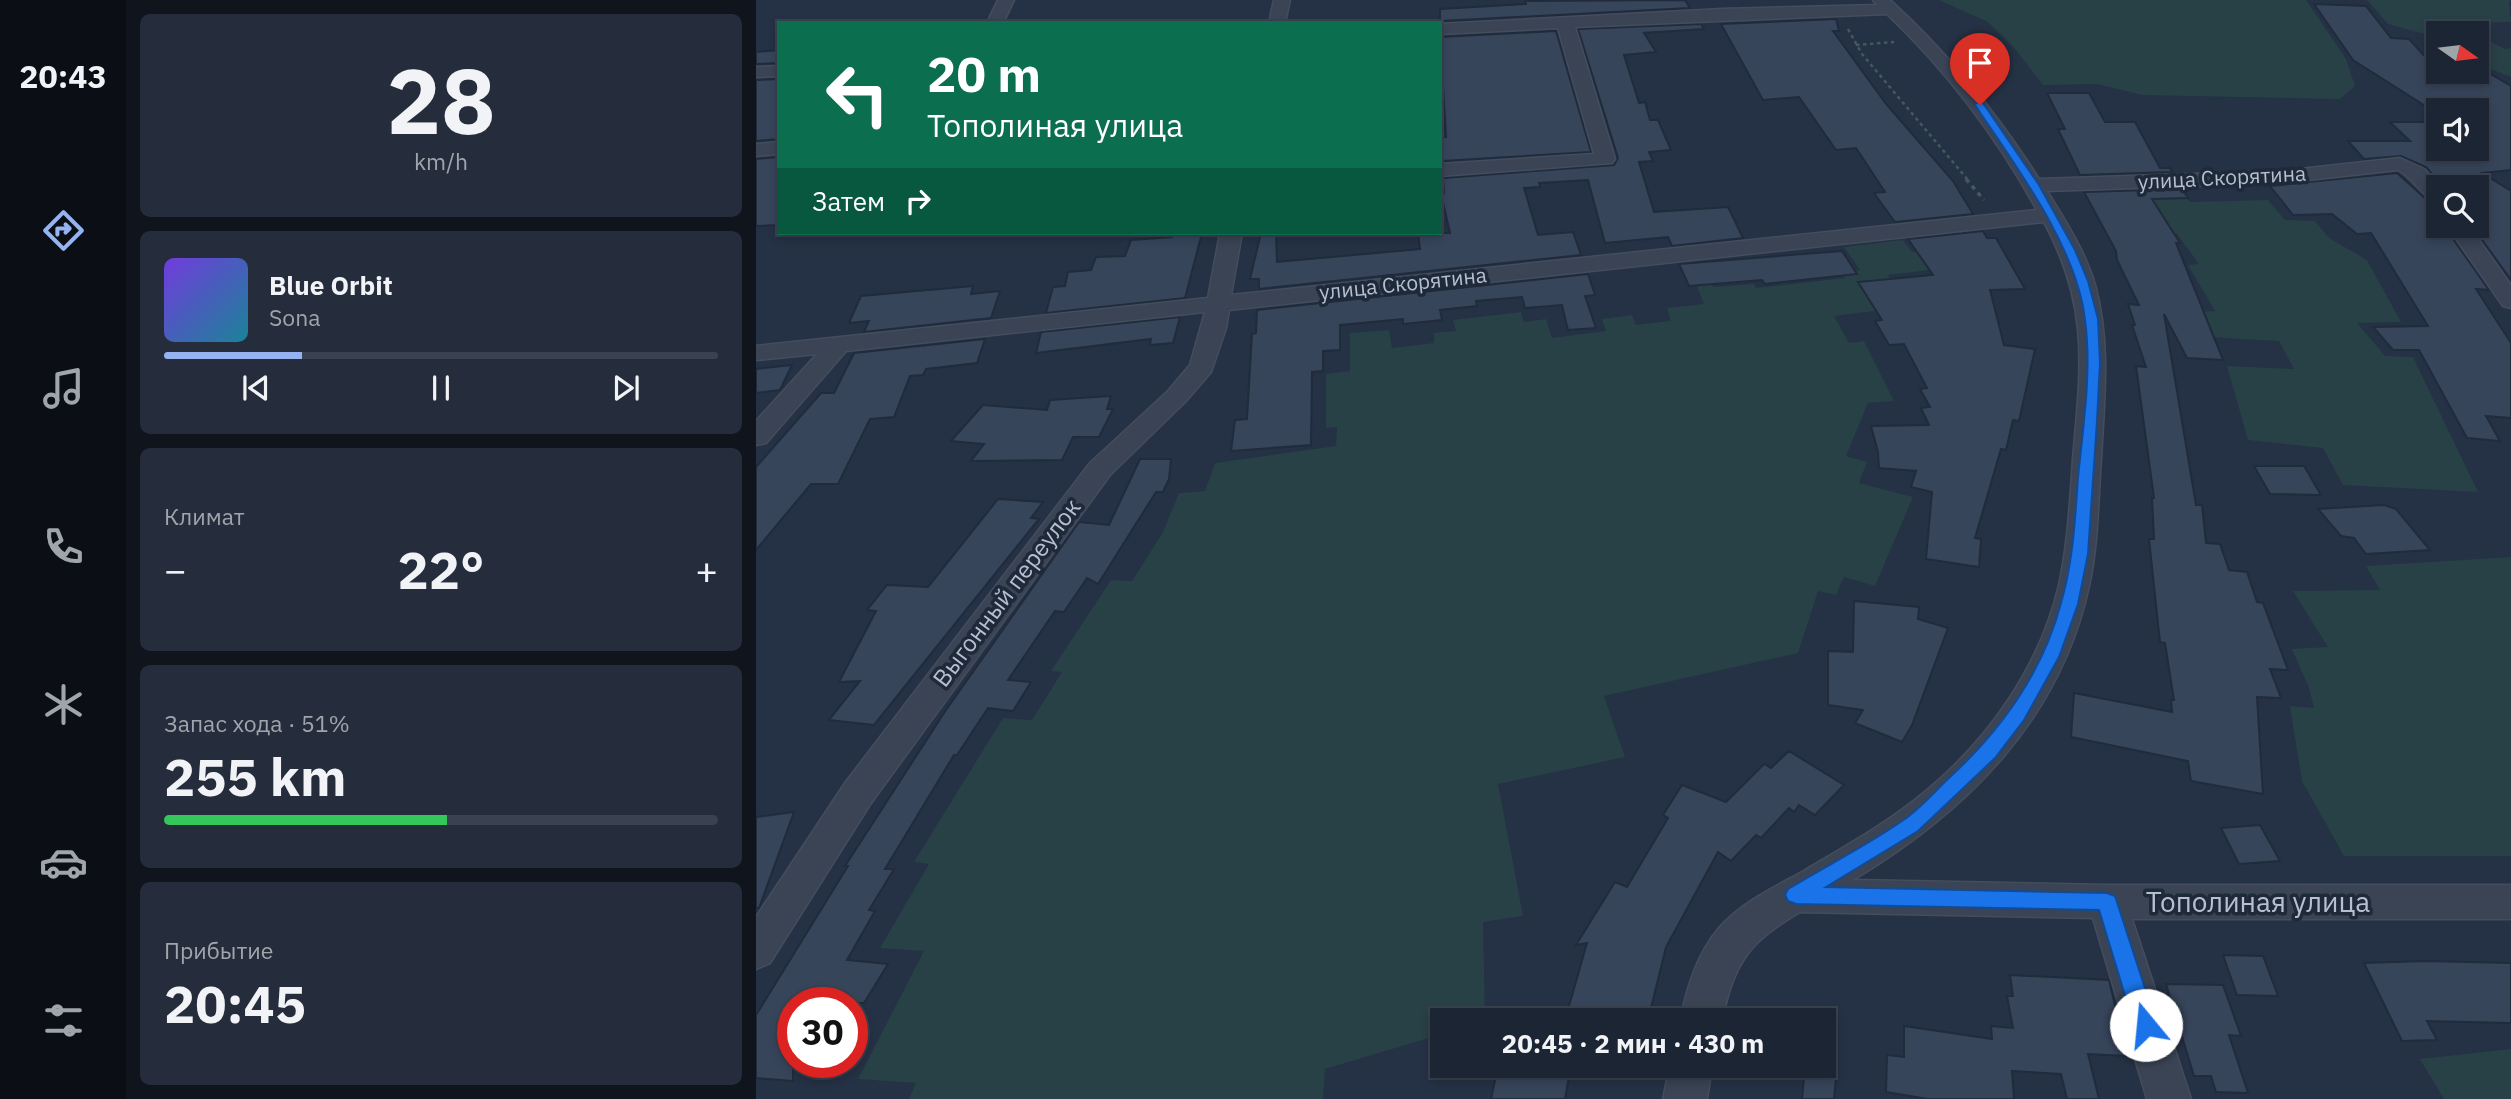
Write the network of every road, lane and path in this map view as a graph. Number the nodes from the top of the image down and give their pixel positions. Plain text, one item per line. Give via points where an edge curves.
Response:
1 (1006, 0) edge
2 (1282, 0) edge
3 (1886, 5) edge
4 (1840, 11) junction
5 (996, 21) edge
6 (1277, 21) edge
7 (1565, 22) junction
8 (1442, 29) edge
9 (1923, 39) junction
10 (1856, 45) junction
11 (777, 71) edge
12 (756, 72) edge
13 (777, 148) edge
14 (756, 150) edge
15 (1442, 170) edge
16 (2426, 181) edge
17 (2033, 185) junction
18 (2051, 215) junction
19 (2001, 220) junction
20 (1231, 235) edge
21 (2466, 238) edge
22 (2511, 301) edge
23 (1218, 304) junction
24 (841, 344) junction
25 (756, 353) edge
26 (756, 437) edge
27 (1796, 895) junction
28 (2107, 902) junction
29 (2511, 902) edge
30 (771, 907) edge
31 (756, 951) edge
32 (1704, 1008) edge
33 (1689, 1078) edge
34 (1685, 1099) edge
35 (2169, 1099) edge

1 - 5 street
2 - 6 street
3 - 4 street
3 - 9 street
4 - 7 street
4 - 10 path
7 - 8 street
7 - 15 street via 1605,159
9 - 10 path
9 - 17 street via 1989,117
10 - 19 path
11 - 12 street
13 - 14 street
16 - 17 street, улица Скорятина via 2409,167 2389,164 2282,177
17 - 18 street
18 - 19 street, улица Скорятина
18 - 27 street via 2082,281 2092,319 2094,363 2080,554 2070,604 2050,657 2017,715 1988,753 1911,826
19 - 23 street, улица Скорятина
20 - 23 street, Выгонный переулок
21 - 22 street
23 - 24 street, улица Скорятина
23 - 30 street, Выгонный переулок via 1202,367 1100,469
24 - 25 street, улица Скорятина
24 - 26 street
27 - 28 street, Тополиная улица
27 - 32 street via 1750,923 1725,950
28 - 29 street, Тополиная улица
28 - 35 street
30 - 31 street, Выгонный переулок
33 - 34 street

